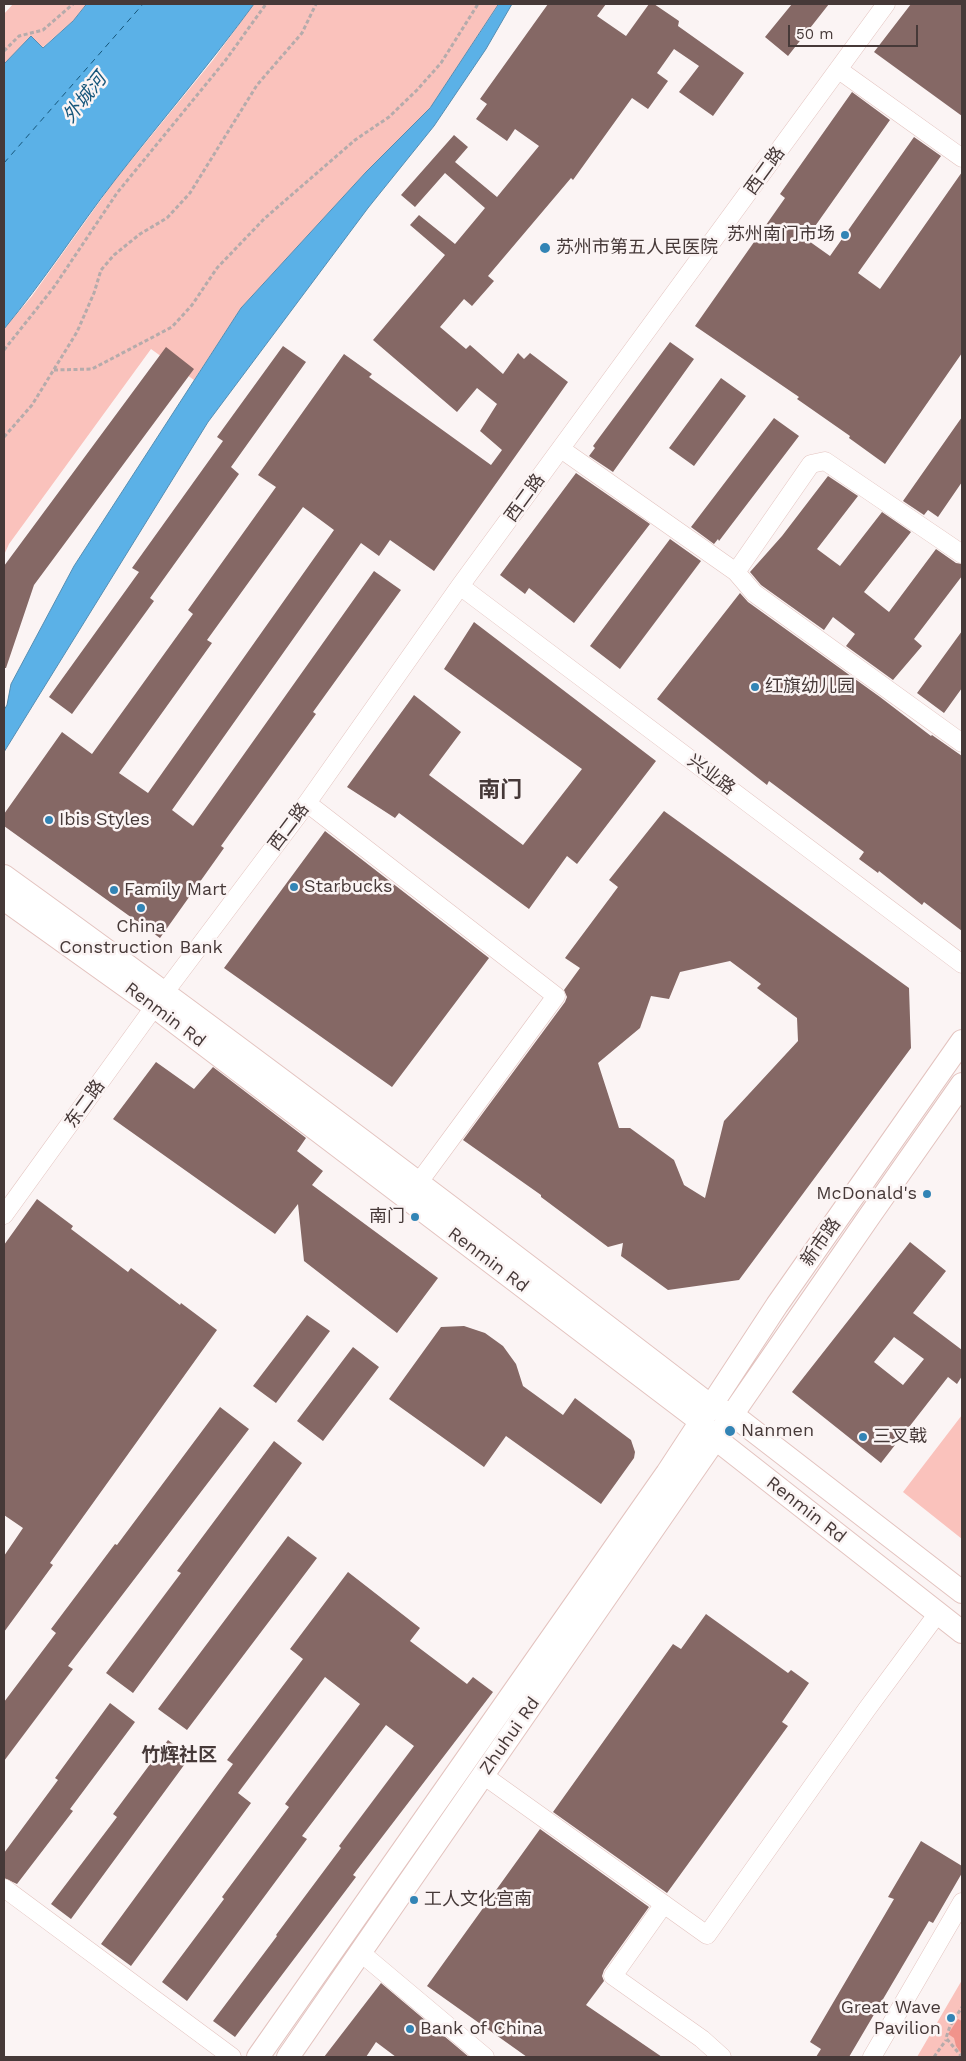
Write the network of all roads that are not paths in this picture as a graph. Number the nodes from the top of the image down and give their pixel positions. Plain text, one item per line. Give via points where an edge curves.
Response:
1 (886, 4) edge
2 (839, 70) junction
3 (962, 158) edge
4 (561, 449) junction
5 (962, 554) edge
6 (736, 572) junction
7 (460, 586) junction
8 (962, 742) edge
9 (307, 803) junction
10 (4, 876) edge
11 (4, 899) edge
12 (962, 964) edge
13 (160, 1000) junction
14 (962, 1040) edge
15 (962, 1084) edge
16 (419, 1182) junction
17 (4, 1216) edge
18 (706, 1414) junction
19 (733, 1415) junction
20 (716, 1440) junction
21 (962, 1592) edge
22 (938, 1613) junction
23 (962, 1632) edge
24 (483, 1775) junction
25 (4, 1888) edge
26 (962, 1902) edge
27 (664, 1904) junction
28 (360, 1952) junction
29 (232, 2057) edge
30 (258, 2057) edge
31 (288, 2057) edge
32 (485, 2057) edge
33 (722, 2057) edge
34 (872, 2057) edge

1 - 2 street, 西二路
2 - 3 street
2 - 4 street, 西二路
4 - 6 street
4 - 7 street, 西二路
5 - 6 street via 825,461 811,464
6 - 8 street via 754,593
7 - 9 street, 西二路
7 - 12 street, 兴业路
9 - 13 street, 西二路
9 - 16 street via 556,996
10 - 13 main road, Renmin Rd
11 - 13 main road, Renmin Rd
13 - 16 main road, Renmin Rd
13 - 17 street, 东二路
13 - 18 main road, Renmin Rd
14 - 18 main road, 新市路 via 777,1305
15 - 19 main road, 新市路
16 - 18 main road, Renmin Rd
18 - 19 main road, Renmin Rd
18 - 20 main road, Renmin Rd
18 - 30 main road, Zhuhui Rd
19 - 20 main road, Zhuhui Rd
19 - 21 main road, Renmin Rd
20 - 22 main road, Renmin Rd
20 - 24 main road, Zhuhui Rd
22 - 23 main road, Renmin Rd
22 - 27 street via 707,1935
24 - 27 street
24 - 28 main road, Zhuhui Rd
25 - 29 street
26 - 34 street
27 - 33 street via 612,1976 702,2039
28 - 31 main road, Zhuhui Rd
28 - 32 street

